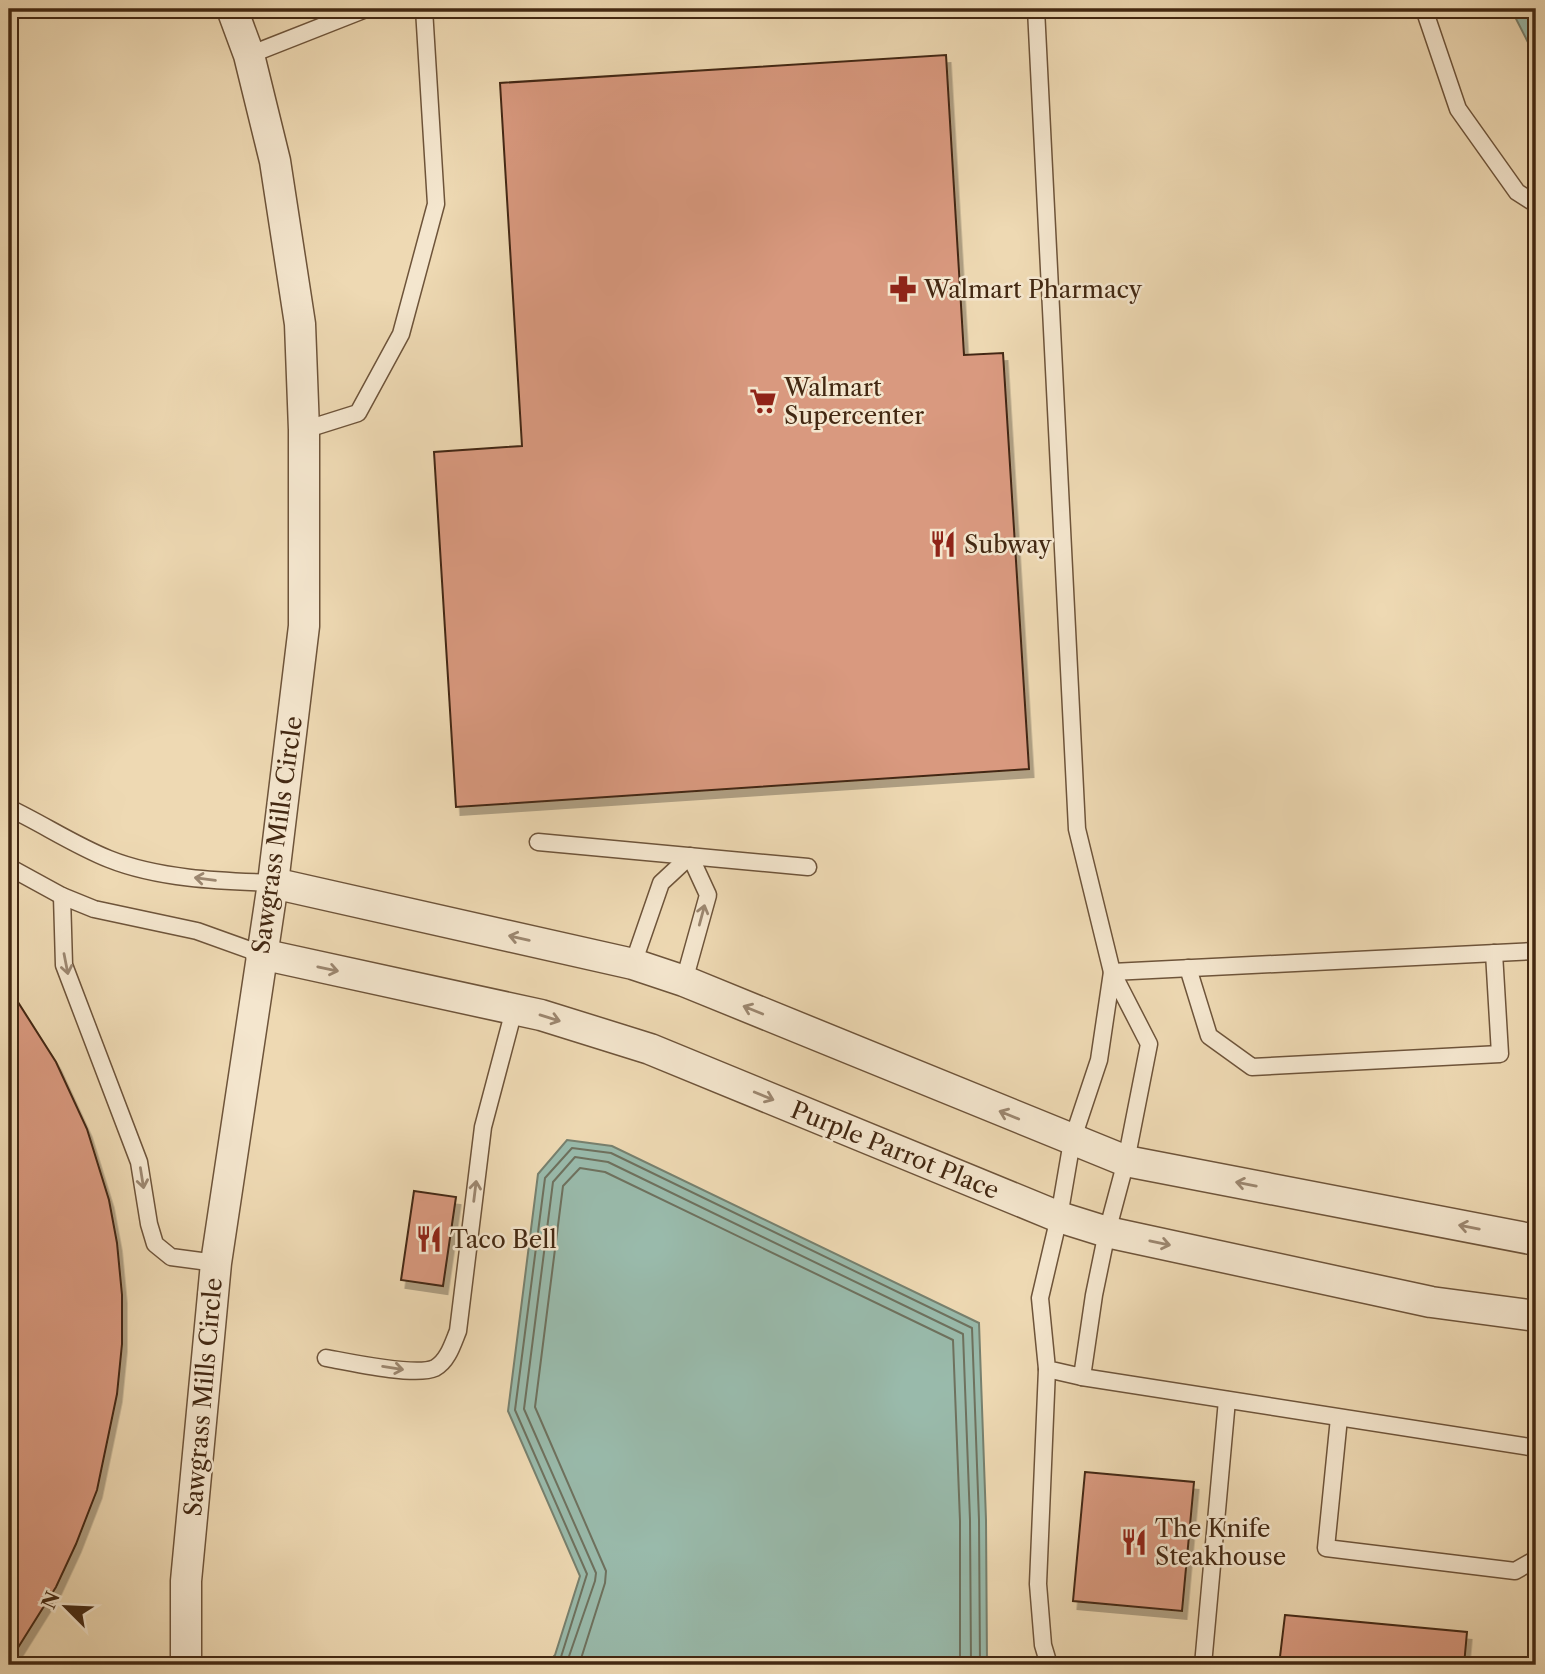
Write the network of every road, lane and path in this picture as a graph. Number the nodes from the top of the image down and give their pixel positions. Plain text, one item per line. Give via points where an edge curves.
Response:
1 (232, 9) edge
2 (366, 9) edge
3 (424, 9) edge
4 (1037, 9) edge
5 (1424, 9) edge
6 (345, 13) edge
7 (249, 55) junction
8 (1536, 204) edge
9 (304, 430) junction
10 (9, 808) edge
11 (538, 842) dead end
12 (690, 856) junction
13 (9, 867) edge
14 (808, 867) dead end
15 (273, 883) junction
16 (62, 896) junction
17 (1536, 951) edge
18 (1494, 953) junction
19 (261, 954) junction
20 (634, 964) junction
21 (1188, 968) junction
22 (1112, 972) junction
23 (684, 981) junction
24 (514, 1010) junction
25 (1072, 1141) junction
26 (1126, 1161) junction
27 (1059, 1217) junction
28 (1107, 1232) junction
29 (1536, 1240) edge
30 (216, 1263) junction
31 (1536, 1316) edge
32 (326, 1358) dead end
33 (1047, 1370) junction
34 (1082, 1377) junction
35 (1227, 1400) junction
36 (1339, 1418) junction
37 (1536, 1448) edge
38 (1536, 1559) edge
39 (186, 1665) edge
40 (1049, 1665) edge
41 (1203, 1665) edge

1 - 7 street, Sawgrass Mills Circle
2 - 6 lane
3 - 9 lane via 436,204 401,334 359,413
4 - 22 lane via 1077,830
5 - 8 lane via 1458,109 1517,192
6 - 7 lane
7 - 9 street, Sawgrass Mills Circle via 275,161 298,311
9 - 15 street, Sawgrass Mills Circle via 304,626
15 -> 10 lane via 206,880 110,860
11 - 12 lane
12 - 14 lane
12 - 20 lane via 661,883
23 -> 12 lane via 708,895
13 - 16 lane
15 - 19 street, Sawgrass Mills Circle
20 -> 15 street
16 - 19 lane via 94,909 197,931
16 -> 30 lane via 64,965 139,1162 155,1244 171,1257
17 - 18 lane
18 - 21 lane
18 - 21 lane via 1500,1054 1404,1059 1252,1066 1209,1036
19 -> 24 street, Purple Parrot Place
19 - 30 street, Sawgrass Mills Circle
20 - 23 street
21 - 22 lane
22 - 25 lane via 1099,1060
22 - 26 lane via 1149,1044
25 -> 23 street
24 -> 27 street, Purple Parrot Place via 650,1049
32 -> 24 lane via 414,1371 435,1368 447,1356 458,1331 483,1127
25 - 26 street
25 - 27 lane
26 - 28 lane
29 -> 26 street
27 - 28 street, Purple Parrot Place
27 - 33 lane via 1040,1298
28 -> 31 street, Purple Parrot Place via 1431,1301
28 - 34 lane
30 - 39 street, Sawgrass Mills Circle via 186,1581
33 - 34 lane
33 - 40 lane via 1038,1584
34 - 35 lane
35 - 36 lane
35 - 41 lane
36 - 37 lane
36 - 38 lane via 1326,1548 1516,1571

